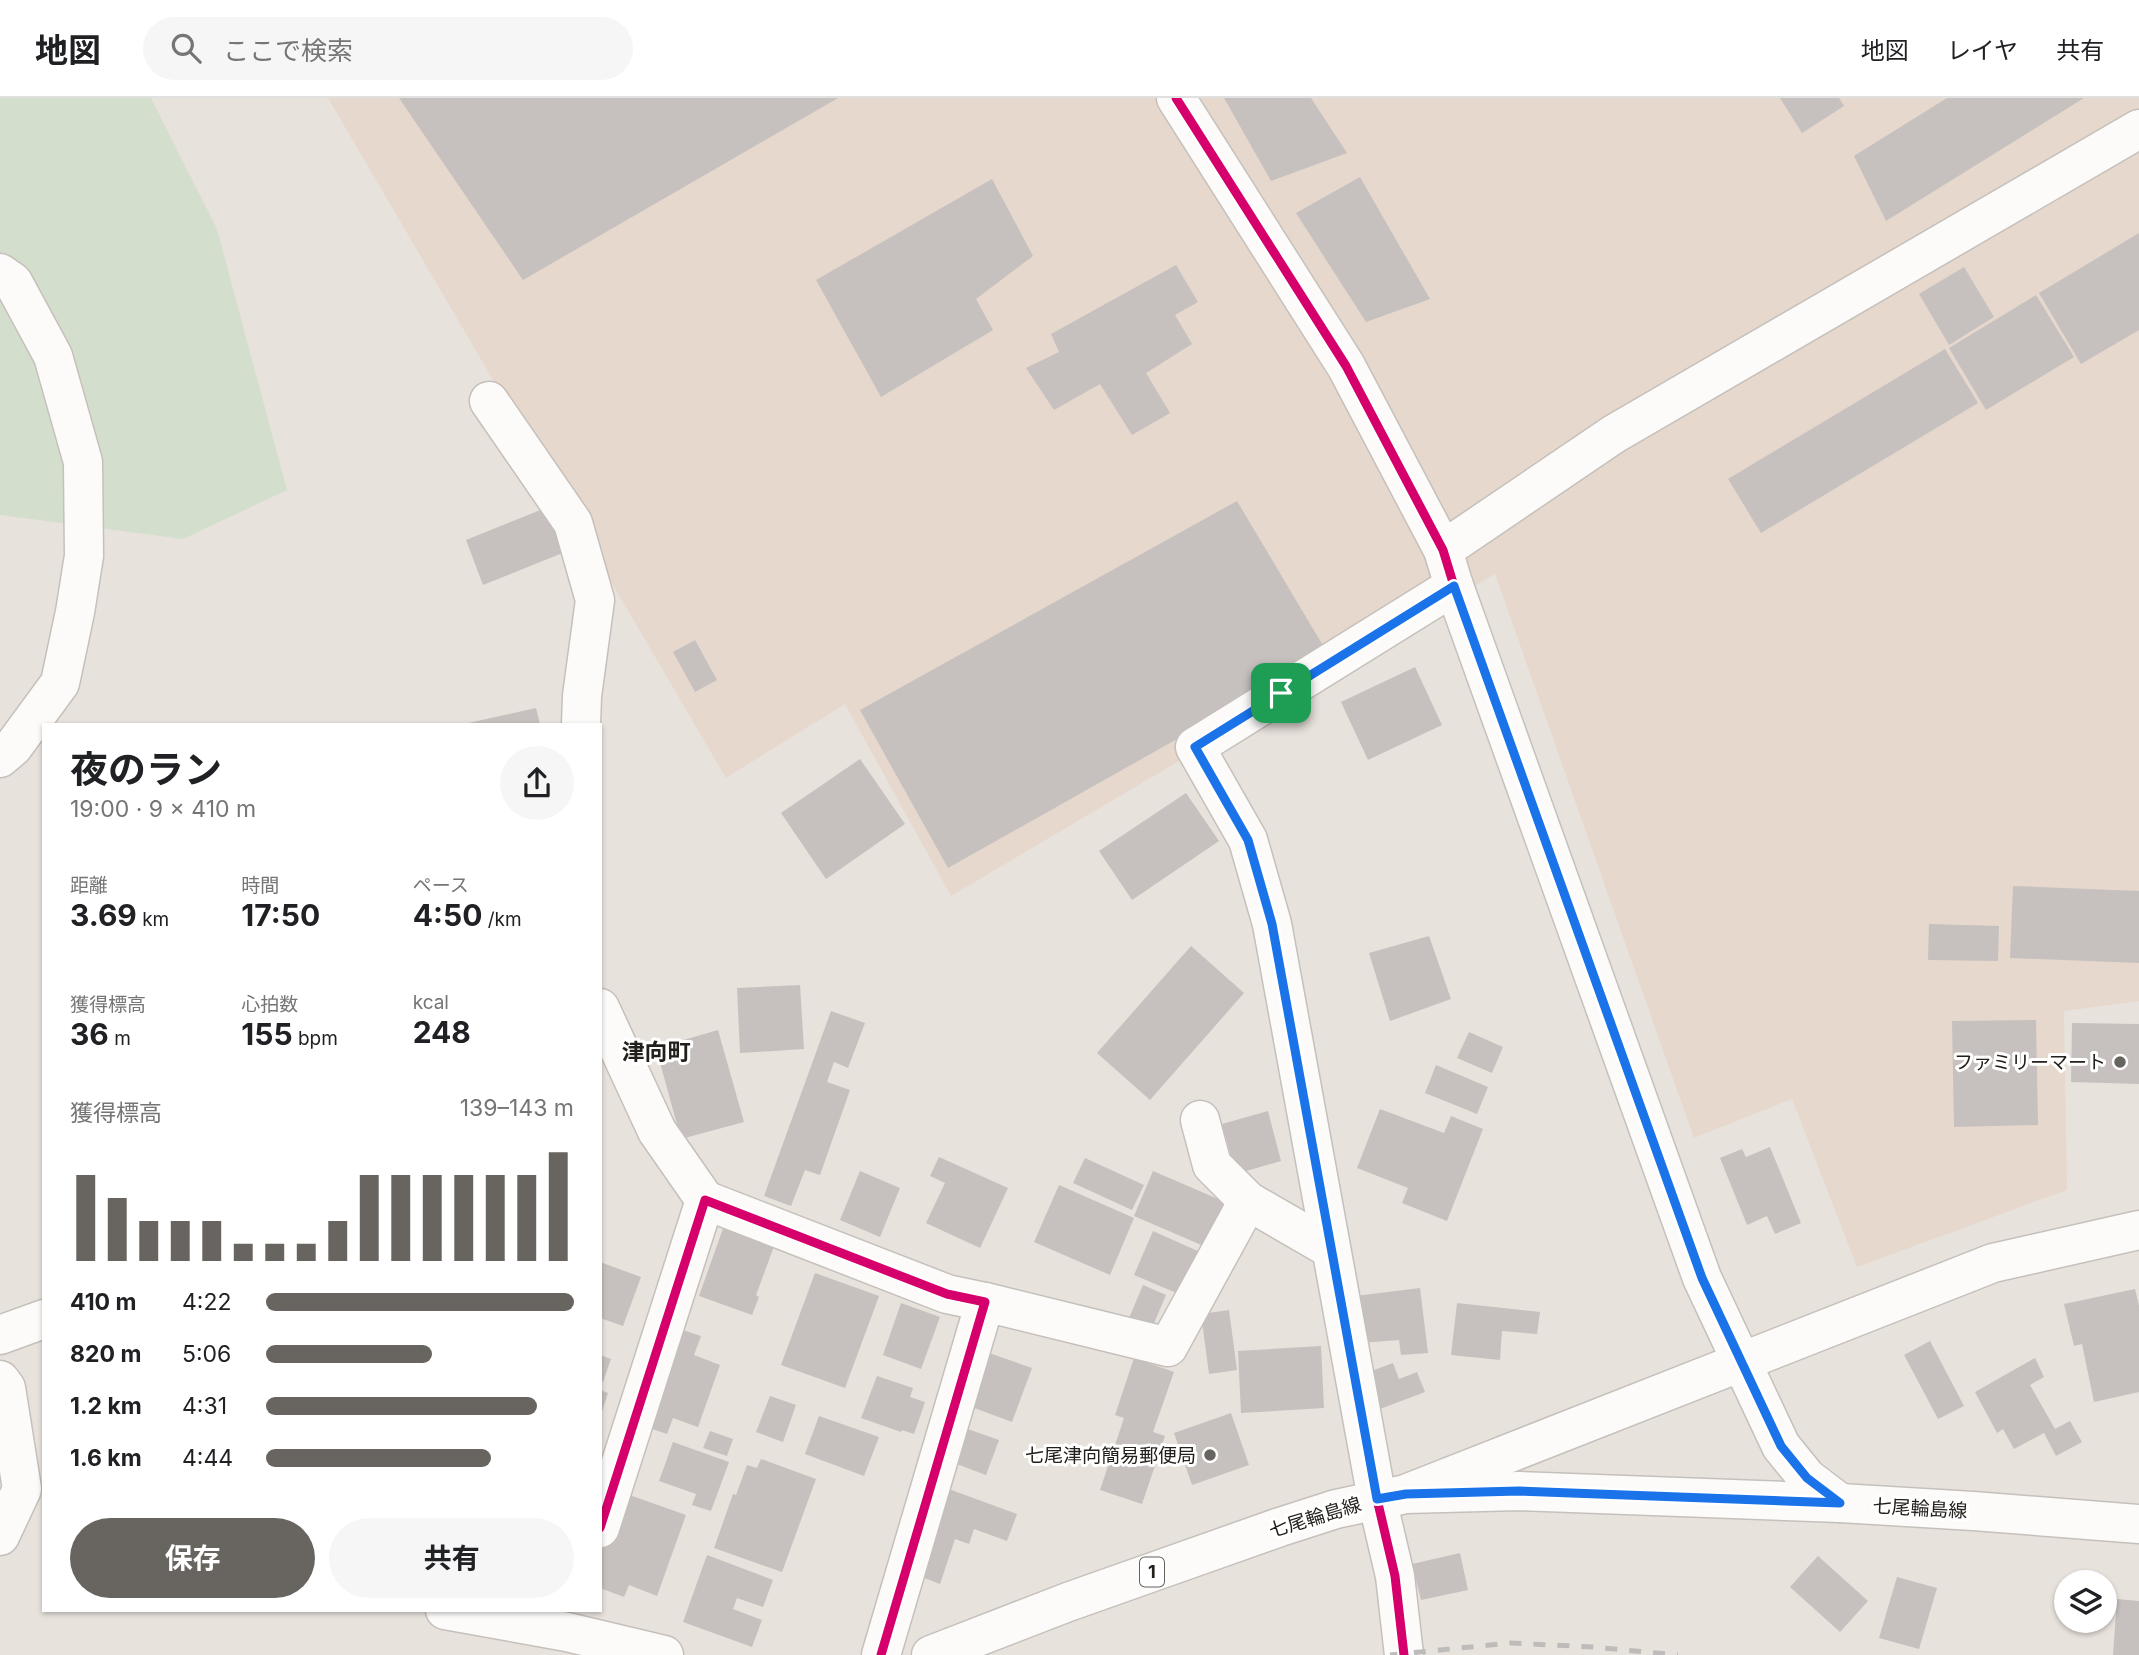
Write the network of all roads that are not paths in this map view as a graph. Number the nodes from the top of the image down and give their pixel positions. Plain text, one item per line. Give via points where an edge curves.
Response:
1 (1176, 98) edge
2 (2139, 130) edge
3 (0, 273) edge
4 (489, 401) dead end
5 (1443, 550) junction
6 (1454, 586) junction
7 (581, 723) edge
8 (0, 758) edge
9 (602, 1012) edge
10 (1200, 1120) dead end
11 (705, 1199) junction
12 (1248, 1201) junction
13 (2139, 1230) edge
14 (1331, 1249) junction
15 (985, 1302) junction
16 (42, 1320) edge
17 (0, 1335) edge
18 (1741, 1362) junction
19 (0, 1380) edge
20 (1392, 1496) junction
21 (1840, 1503) junction
22 (602, 1522) edge
23 (2139, 1524) edge
24 (0, 1536) edge
25 (467, 1612) edge
26 (570, 1621) edge
27 (664, 1655) edge
28 (881, 1655) edge
29 (930, 1655) edge
30 (1404, 1655) edge

1 - 5 street via 1346,366
2 - 5 street via 1614,434
3 - 8 street via 13,282 53,356 83,462 83,556 60,683
4 - 7 street via 573,523 595,600
5 - 6 street
6 - 14 street via 1195,747 1248,840 1272,924
6 - 18 street via 1702,1278
9 - 11 street via 657,1131
10 - 12 street via 1212,1165
11 - 15 street via 947,1294
11 - 22 street
12 - 14 street
12 - 15 street via 1168,1347
13 - 18 street via 1993,1263
14 - 20 street
15 - 28 street
16 - 17 street
18 - 20 street
18 - 21 street via 1781,1446 1807,1478
19 - 24 street via 6,1388 22,1489
20 - 21 street, 七尾輪島線 / 1 via 1519,1491
20 - 29 street, 七尾輪島線 / 1 via 1280,1527
20 - 30 street
21 - 23 street, 七尾輪島線 / 1
25 - 26 street
26 - 27 street

